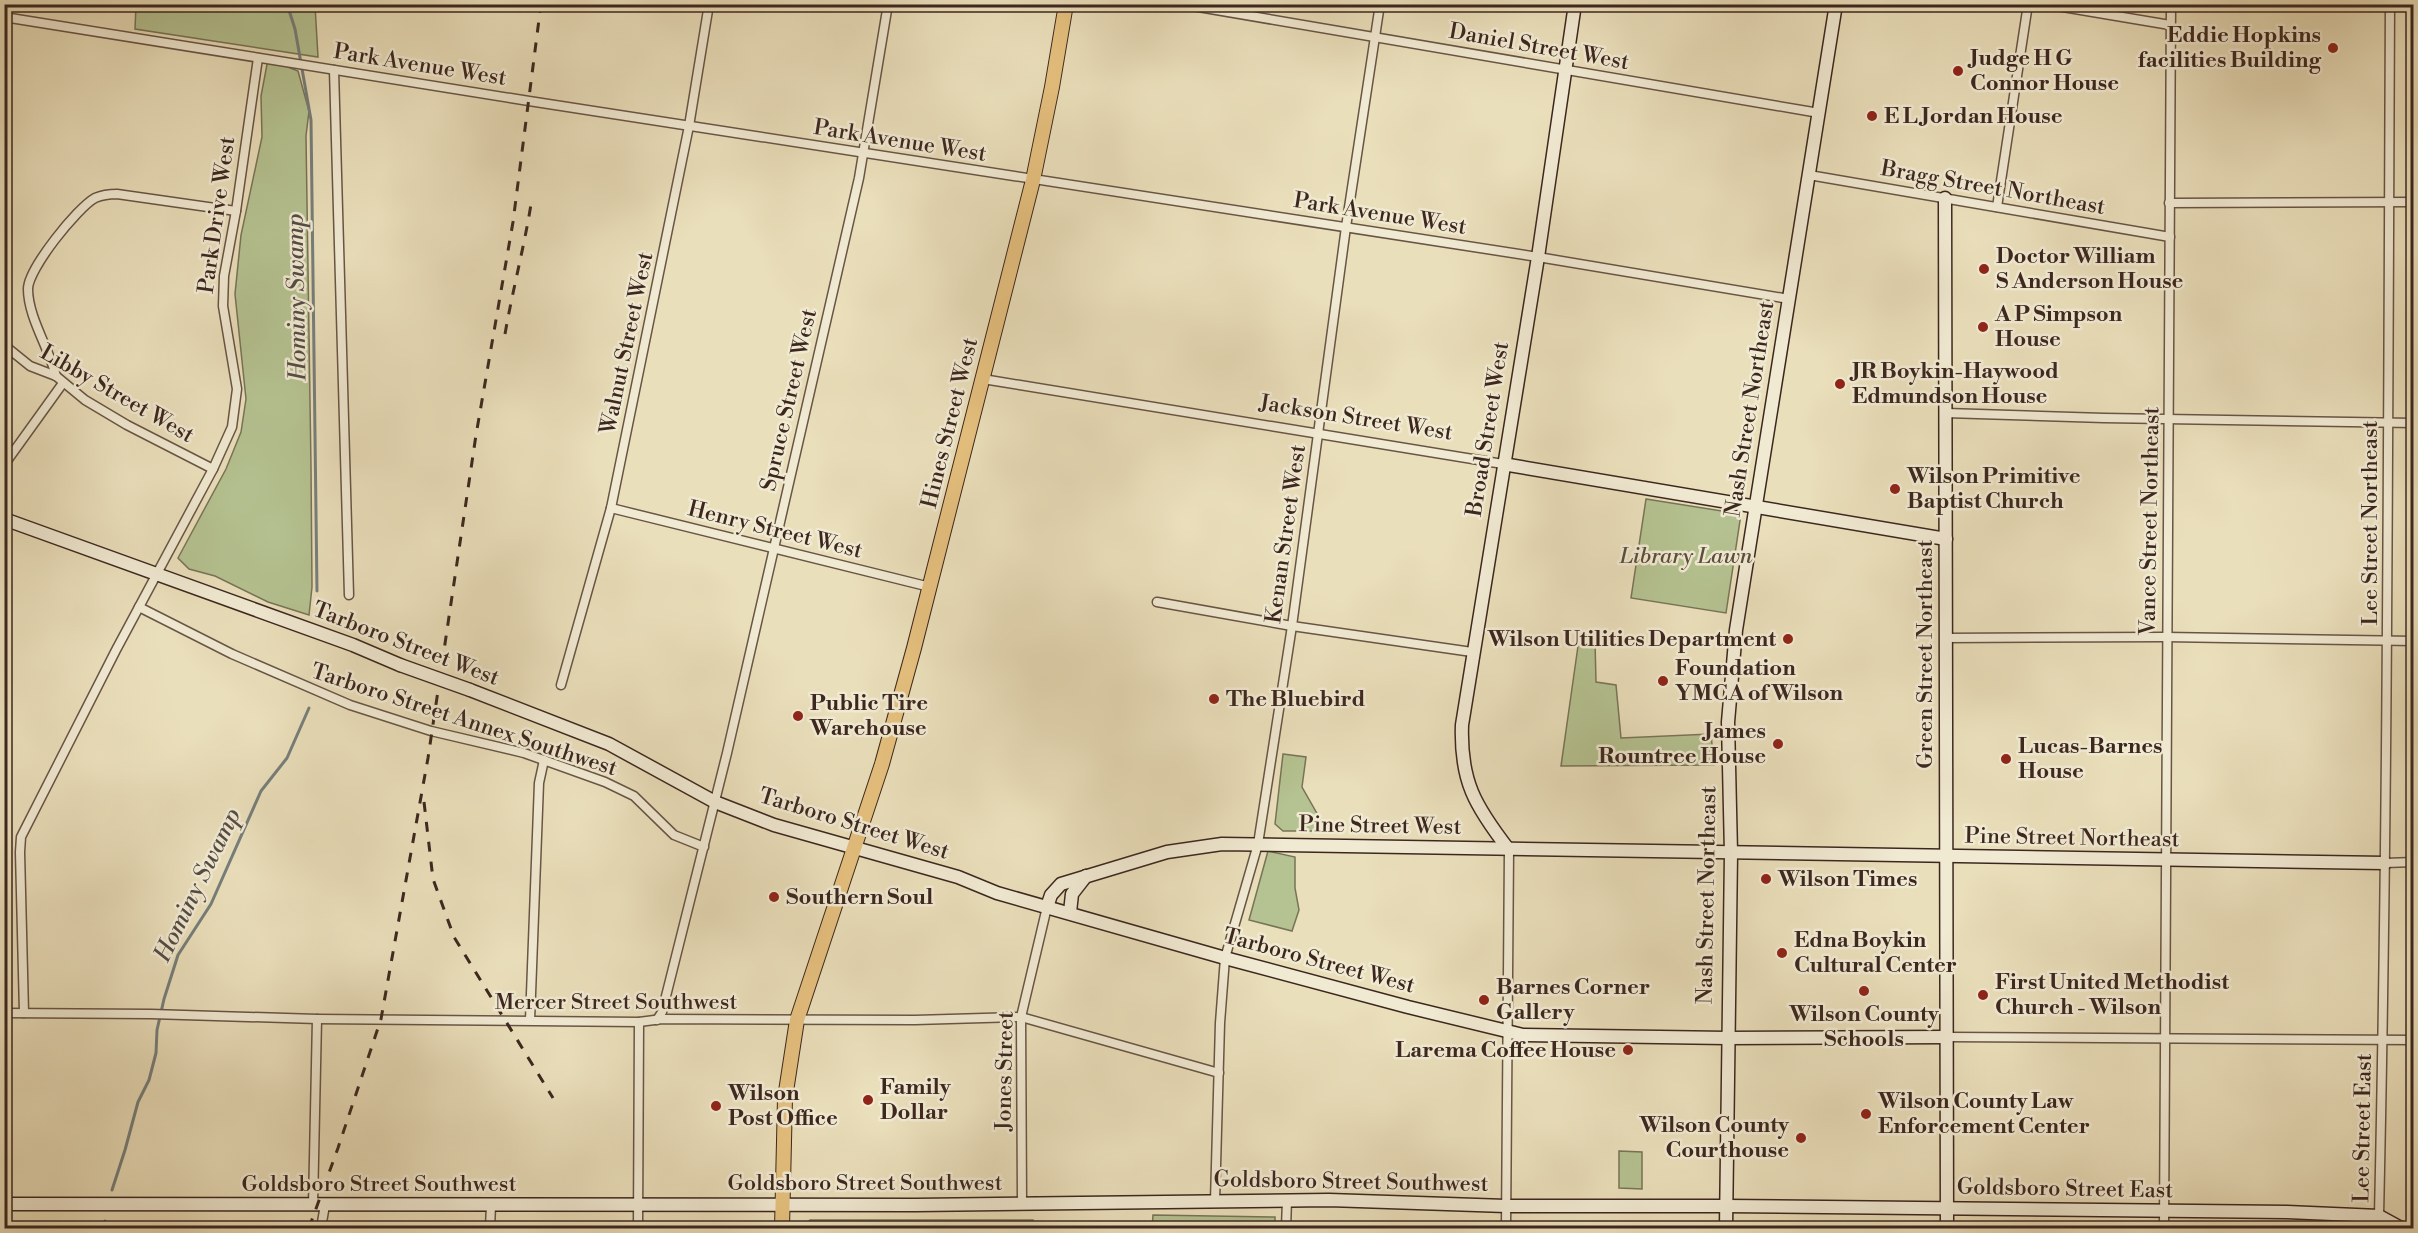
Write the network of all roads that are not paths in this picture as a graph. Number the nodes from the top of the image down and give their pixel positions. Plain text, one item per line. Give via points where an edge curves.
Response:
1 (709, 4) edge
2 (888, 4) edge
3 (1065, 4) edge
4 (1181, 4) edge
5 (1380, 4) edge
6 (1575, 4) edge
7 (1836, 4) edge
8 (2028, 4) edge
9 (2045, 4) edge
10 (2170, 4) edge
11 (2390, 4) edge
12 (4, 17) edge
13 (2170, 25) junction
14 (1375, 37) junction
15 (258, 58) junction
16 (334, 69) junction
17 (1566, 71) junction
18 (1819, 113) junction
19 (689, 126) junction
20 (862, 153) junction
21 (1809, 175) junction
22 (1033, 180) junction
23 (1945, 198) junction
24 (2389, 202) junction
25 (2414, 202) edge
26 (2169, 203) junction
27 (1997, 207) junction
28 (236, 211) junction
29 (1346, 227) junction
30 (2170, 237) junction
31 (1538, 257) junction
32 (1789, 298) junction
33 (4, 345) edge
34 (60, 379) junction
35 (983, 379) junction
36 (1946, 413) junction
37 (2169, 419) junction
38 (2388, 422) junction
39 (2414, 423) edge
40 (1317, 433) junction
41 (1503, 464) junction
42 (4, 465) edge
43 (213, 469) junction
44 (1756, 506) junction
45 (611, 508) junction
46 (4, 519) edge
47 (1946, 539) junction
48 (774, 549) junction
49 (155, 574) junction
50 (930, 587) junction
51 (349, 595) dead end
52 (1157, 602) dead end
53 (139, 607) junction
54 (1292, 626) junction
55 (2166, 637) junction
56 (1946, 638) junction
57 (2388, 640) junction
58 (2414, 641) edge
59 (1472, 652) junction
60 (561, 685) dead end
61 (544, 760) junction
62 (715, 802) junction
63 (1258, 844) junction
64 (704, 847) junction
65 (855, 847) junction
66 (1509, 850) junction
67 (1731, 853) junction
68 (1947, 857) junction
69 (2167, 860) junction
70 (2414, 862) edge
71 (2385, 863) junction
72 (1086, 876) junction
73 (1047, 907) junction
74 (1071, 912) junction
75 (1225, 958) junction
76 (4, 1013) edge
77 (24, 1013) junction
78 (1021, 1017) junction
79 (317, 1019) junction
80 (530, 1020) junction
81 (657, 1020) junction
82 (797, 1020) junction
83 (639, 1022) junction
84 (1508, 1031) junction
85 (1948, 1037) junction
86 (2166, 1037) junction
87 (1726, 1038) junction
88 (2414, 1040) edge
89 (2382, 1041) junction
90 (1219, 1073) junction
91 (1287, 1200) junction
92 (1215, 1201) junction
93 (1022, 1203) junction
94 (4, 1204) edge
95 (319, 1205) junction
96 (491, 1205) junction
97 (638, 1205) junction
98 (782, 1205) junction
99 (1506, 1206) junction
100 (1726, 1206) junction
101 (1947, 1208) junction
102 (2165, 1211) junction
103 (2379, 1216) junction
104 (321, 1228) edge
105 (490, 1228) edge
106 (638, 1228) edge
107 (782, 1228) edge
108 (1286, 1228) edge
109 (1506, 1228) edge
110 (1726, 1228) edge
111 (1947, 1228) edge
112 (2164, 1228) edge
113 (2401, 1228) edge

1 - 19 street, Walnut Street West
2 - 20 street, Spruce Street West
3 - 22 main road, Hines Street West
4 - 14 street, Daniel Street West
5 - 14 street, Kenan Street West
6 - 17 street, Broad Street West
7 - 18 street, Nash Street Northeast
8 - 27 street
9 - 13 street
10 - 13 street, Vance Street Northeast
11 - 24 street, Lee Street Northeast
12 - 15 street, Park Avenue West
13 - 26 street, Vance Street Northeast
14 - 17 street, Daniel Street West
14 - 29 street, Kenan Street West
15 - 16 street, Park Avenue West
15 - 28 street, Park Drive West
16 - 19 street, Park Avenue West
16 - 51 street
17 - 18 street, Daniel Street West
17 - 31 street, Broad Street West
18 - 21 street, Nash Street Northeast
19 - 20 street, Park Avenue West
19 - 45 street, Walnut Street West
20 - 22 street, Park Avenue West
20 - 48 street, Spruce Street West
21 - 23 street, Bragg Street Northeast
21 - 32 street, Nash Street Northeast
22 - 29 street, Park Avenue West
22 - 35 main road, Hines Street West
23 - 27 street, Bragg Street Northeast
23 - 36 street, Green Street Northeast
24 - 25 street
24 - 26 street
24 - 38 street, Lee Street Northeast
26 - 30 street, Vance Street Northeast
27 - 30 street, Bragg Street Northeast
28 - 34 street via 117,194 101,196 85,205 45,253 28,285 33,314
28 - 43 street, Park Drive West via 223,297 237,404 232,427
29 - 31 street, Park Avenue West
29 - 40 street, Kenan Street West
30 - 37 street, Vance Street Northeast
31 - 32 street, Park Avenue West
31 - 41 street, Broad Street West
32 - 44 street, Nash Street Northeast
33 - 34 street, Libby Street West via 30,366
34 - 42 street
34 - 43 street, Libby Street West via 85,400 127,425
35 - 40 street, Jackson Street West
35 - 50 main road, Hines Street West
36 - 37 street
36 - 47 street, Green Street Northeast
37 - 38 street
37 - 55 street, Vance Street Northeast
38 - 39 street
38 - 57 street, Lee Street Northeast
40 - 41 street, Jackson Street West
40 - 54 street, Kenan Street West
41 - 44 street, Jackson Street West
41 - 59 street, Broad Street West
43 - 49 street, Park Drive West
44 - 47 street, Jackson Street West
44 - 67 street, Nash Street Northeast via 1730,686
45 - 48 street, Henry Street West
45 - 60 street, Walnut Street West
46 - 49 street, Tarboro Street West
47 - 56 street, Green Street Northeast
48 - 50 street, Henry Street West
48 - 62 street, Spruce Street West
49 - 53 street, Park Drive West
49 - 62 street, Tarboro Street West, bridge via 609,744
50 - 65 main road, Hines Street West
52 - 54 street
53 - 61 street, Tarboro Street Annex Southwest via 232,654 350,705
53 - 77 street, Park Drive West via 21,837
54 - 59 street
54 - 63 street, Kenan Street West
55 - 56 street
55 - 57 street
55 - 69 street, Vance Street Northeast
56 - 68 street, Green Street Northeast
57 - 58 street
57 - 71 street, Lee Street Northeast
59 - 66 street, Broad Street West via 1462,725 1463,759 1476,804
61 - 64 street, Tarboro Street Annex Southwest via 634,796 674,835
61 - 80 street via 539,783
62 - 64 street, Spruce Street West
62 - 65 street, Tarboro Street West via 774,825
63 - 66 street, Pine Street West
63 - 72 street, Pine Street West via 1184,848
63 - 75 street, Kenan Street West
64 - 81 street, Spruce Street West via 663,1012
65 - 73 street, Tarboro Street West
65 - 82 main road, Hines Street West
66 - 67 street, Pine Street West
66 - 84 street
67 - 68 street, Pine Street Northeast
67 - 87 street, Nash Street Northeast
68 - 69 street, Pine Street Northeast
68 - 85 street, Green Street Northeast
69 - 71 street, Pine Street Northeast
69 - 86 street, Vance Street Northeast
70 - 71 street, Pine Street Northeast
71 - 89 street, Lee Street Northeast
72 - 73 street, Pine Street West via 1061,884
72 - 74 street via 1072,894
73 - 74 street, Tarboro Street West
73 - 78 street, Jones Street
74 - 75 street, Tarboro Street West
75 - 84 street, Tarboro Street West
75 - 90 street, Kenan Street West
76 - 77 street, Mercer Street Southwest
77 - 79 street, Mercer Street Southwest
78 - 82 street, Mercer Street Southwest
78 - 90 street, Mercer Street Southwest
78 - 93 street, Jones Street
79 - 80 street, Mercer Street Southwest
79 - 95 street
80 - 83 street, Mercer Street Southwest
81 - 82 street, Mercer Street Southwest
81 - 83 street, Mercer Street Southwest
82 - 98 main road, Hines Street West via 785,1098
83 - 97 street
84 - 87 street, Tarboro Street West via 1523,1035
84 - 99 street
85 - 86 street
85 - 87 street, Tarboro Street West
85 - 101 street, Green Street Northeast
86 - 89 street
86 - 102 street, Vance Street Northeast
87 - 100 street, Nash Street Northeast
88 - 89 street
89 - 103 street, Lee Street East
90 - 92 street, Kenan Street West
91 - 92 street, Goldsboro Street Southwest
91 - 99 street, Goldsboro Street Southwest
91 - 108 street
92 - 93 street, Goldsboro Street Southwest
93 - 98 street, Goldsboro Street Southwest
94 - 95 street, Goldsboro Street Southwest
95 - 96 street, Goldsboro Street Southwest
95 - 104 street
96 - 97 street, Goldsboro Street Southwest
96 - 105 street
97 - 98 street, Goldsboro Street Southwest
97 - 106 street
98 - 107 main road, Hines Street West
99 - 100 street, Goldsboro Street Southwest
99 - 109 street
100 - 101 street, Goldsboro Street East
100 - 110 street, Nash Street Northeast
101 - 102 street, Goldsboro Street East
101 - 111 street, Green Street Northeast
102 - 103 street, Goldsboro Street East
102 - 112 street, Vance Street Northeast
103 - 113 street, Goldsboro Street East

